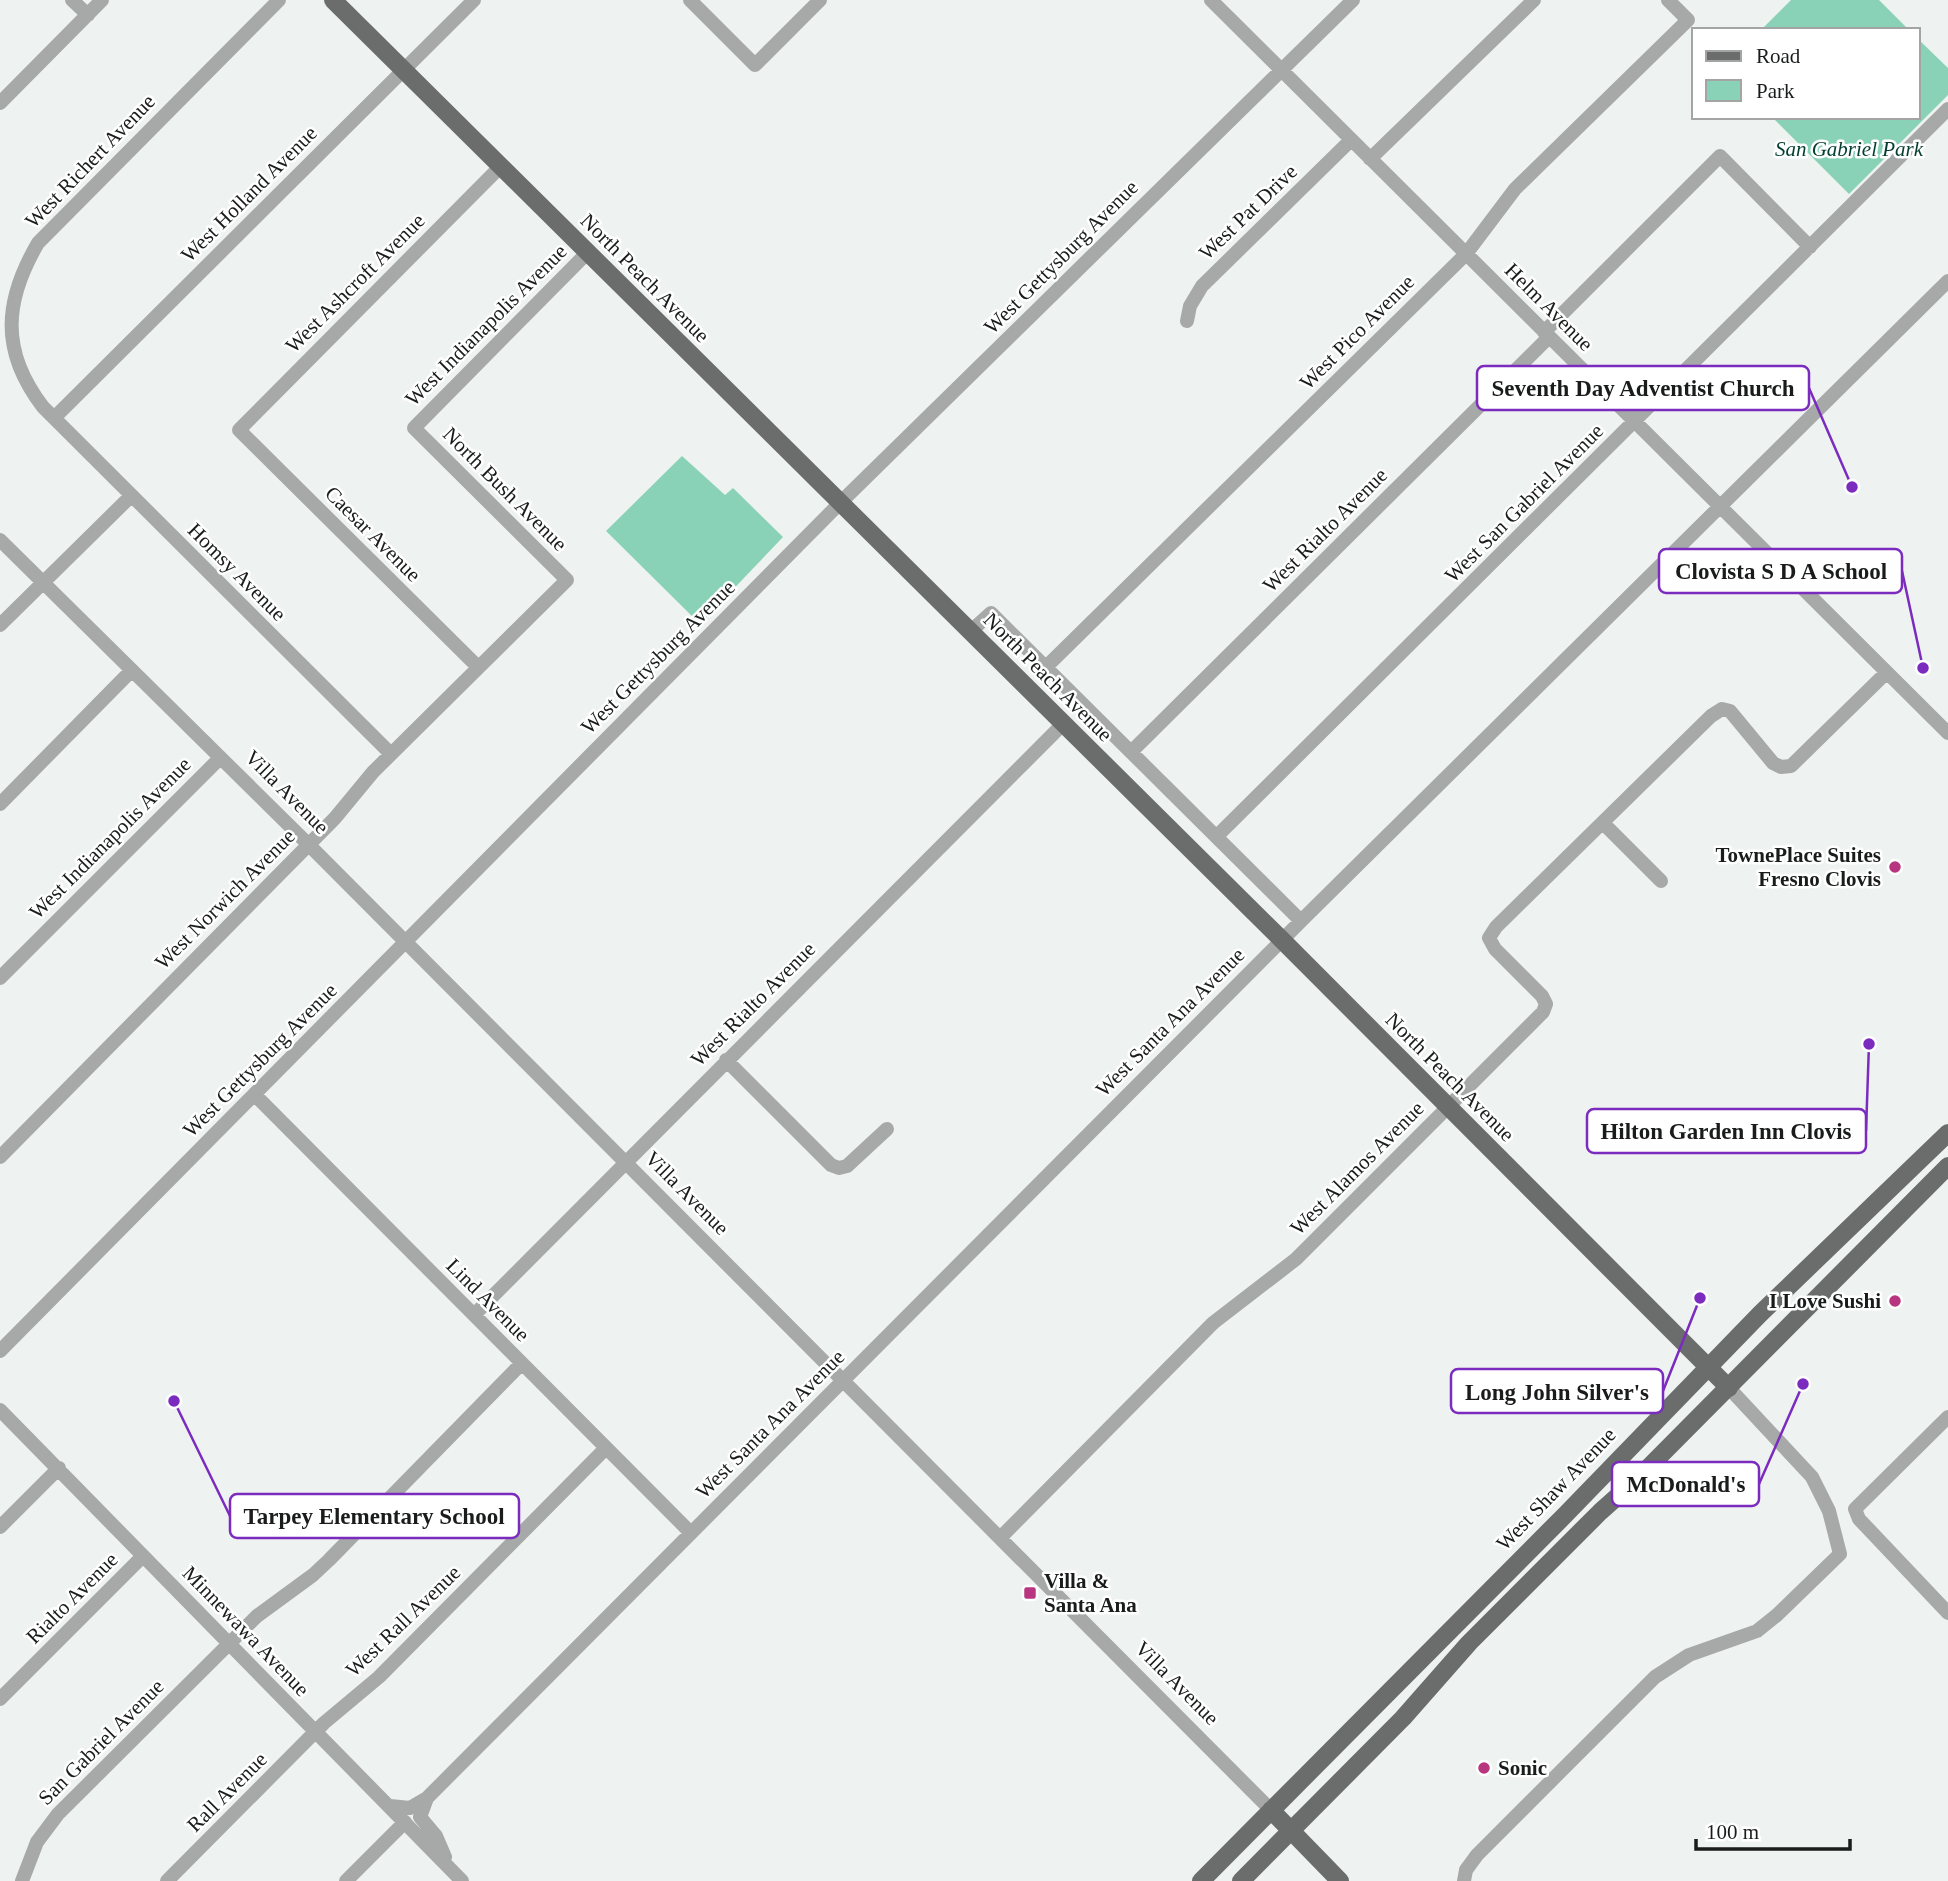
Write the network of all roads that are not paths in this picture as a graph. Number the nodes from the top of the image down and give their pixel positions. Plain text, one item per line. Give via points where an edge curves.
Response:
1 (72, 0) edge
2 (102, 0) edge
3 (279, 0) edge
4 (333, 0) edge
5 (474, 0) edge
6 (690, 0) edge
7 (820, 0) edge
8 (1210, 0) edge
9 (1353, 0) edge
10 (1534, 0) edge
11 (1668, 0) edge
12 (88, 15) junction
13 (404, 69) junction
14 (1282, 71) junction
15 (0, 103) edge
16 (1948, 110) edge
17 (1351, 140) junction
18 (1370, 159) junction
19 (501, 166) junction
20 (1810, 247) junction
21 (587, 253) junction
22 (1466, 254) junction
23 (1948, 281) edge
24 (1186, 321) dead end
25 (1547, 334) junction
26 (54, 418) junction
27 (1635, 423) junction
28 (414, 428) joint
29 (239, 430) joint
30 (131, 496) junction
31 (840, 503) junction
32 (1721, 506) junction
33 (0, 540) edge
34 (567, 580) joint
35 (43, 583) junction
36 (0, 625) edge
37 (971, 631) junction
38 (478, 667) junction
39 (1046, 667) junction
40 (132, 670) junction
41 (1886, 673) junction
42 (1063, 724) junction
43 (1948, 733) edge
44 (1131, 752) junction
45 (391, 754) junction
46 (220, 758) junction
47 (0, 804) edge
48 (1603, 823) junction
49 (1217, 836) junction
50 (309, 845) junction
51 (1661, 881) dead end
52 (1301, 921) junction
53 (1282, 940) junction
54 (406, 943) junction
55 (0, 978) edge
56 (726, 1060) junction
57 (255, 1095) junction
58 (1447, 1107) junction
59 (887, 1129) dead end
60 (1948, 1133) edge
61 (0, 1157) edge
62 (625, 1162) junction
63 (1948, 1166) edge
64 (474, 1315) junction
65 (0, 1351) edge
66 (521, 1364) junction
67 (1708, 1366) junction
68 (842, 1381) junction
69 (1728, 1388) junction
70 (0, 1410) edge
71 (1948, 1417) edge
72 (606, 1448) junction
73 (59, 1468) junction
74 (1565, 1515) junction
75 (0, 1527) edge
76 (691, 1533) junction
77 (1000, 1538) junction
78 (144, 1556) junction
79 (1945, 1604) edge
80 (1507, 1606) junction
81 (228, 1644) junction
82 (0, 1699) edge
83 (316, 1731) junction
84 (427, 1798) junction
85 (390, 1806) junction
86 (1271, 1810) junction
87 (405, 1822) junction
88 (1291, 1831) junction
89 (450, 1868) junction
90 (22, 1881) edge
91 (167, 1881) edge
92 (346, 1881) edge
93 (462, 1881) edge
94 (1201, 1881) edge
95 (1241, 1881) edge
96 (1340, 1881) edge
97 (1464, 1881) edge

1 - 12 street
2 - 12 street
3 - 26 street, West Richert Avenue via 38,243 22,270 12,302 11,334 17,363 32,394
4 - 13 main road, North Peach Avenue
5 - 13 street, West Holland Avenue
6 - 7 street via 755,65
8 - 14 street, Helm Avenue
9 - 14 street, West Gettysburg Avenue
10 - 18 street
11 - 22 street, West Pico Avenue via 1688,20 1515,188
12 - 15 street
13 - 19 main road, North Peach Avenue
13 - 26 street, West Holland Avenue
14 - 17 street, Helm Avenue
14 - 31 street, West Gettysburg Avenue
16 - 20 street, West San Gabriel Avenue
17 - 18 street, Helm Avenue
17 - 24 street, West Pat Drive via 1202,286
18 - 22 street, Helm Avenue
19 - 21 main road, North Peach Avenue
19 - 29 street, West Ashcroft Avenue
20 - 25 street, West Rialto Avenue via 1720,156
20 - 27 street, West San Gabriel Avenue
21 - 28 street, West Indianapolis Avenue
21 - 31 main road, North Peach Avenue
22 - 25 street, Helm Avenue
22 - 39 street, West Pico Avenue
23 - 32 street, West Santa Ana Avenue
25 - 27 street, Helm Avenue
25 - 44 street, West Rialto Avenue
26 - 30 street, Homsy Avenue
27 - 32 street, Helm Avenue
27 - 49 street, West San Gabriel Avenue
28 - 34 street, North Bush Avenue
29 - 38 street, Caesar Avenue
30 - 35 street
30 - 45 street, Homsy Avenue
31 - 37 main road, North Peach Avenue
31 - 54 street, West Gettysburg Avenue
32 - 41 street, Helm Avenue
32 - 52 street, West Santa Ana Avenue
33 - 35 street, Villa Avenue
34 - 38 street, West Norwich Avenue
35 - 36 street
35 - 40 street, Villa Avenue
37 - 39 street via 991,612
37 - 42 main road, North Peach Avenue
38 - 45 street, West Norwich Avenue
39 - 44 street
40 - 46 street, Villa Avenue
40 - 47 street
41 - 43 street, Helm Avenue
41 - 48 street, West Alamos Avenue via 1791,766 1773,763 1738,718 1722,709
42 - 53 main road, North Peach Avenue
42 - 56 street, West Rialto Avenue
44 - 49 street
45 - 50 street, West Norwich Avenue
46 - 50 street, Villa Avenue
46 - 55 street, West Indianapolis Avenue
48 - 51 street
48 - 58 street, West Alamos Avenue via 1489,938 1546,1004
49 - 52 street
50 - 54 street, Villa Avenue
50 - 61 street, West Norwich Avenue
52 - 53 street, West Santa Ana Avenue
53 - 58 main road, North Peach Avenue
53 - 68 street, West Santa Ana Avenue
54 - 57 street, West Gettysburg Avenue
54 - 62 street, Villa Avenue
56 - 59 street via 831,1166 847,1166
56 - 62 street, West Rialto Avenue
57 - 64 street, Lind Avenue
57 - 65 street, West Gettysburg Avenue
58 - 67 main road, North Peach Avenue
58 - 77 street, West Alamos Avenue via 1296,1259 1213,1322
60 - 67 main road, West Shaw Avenue
62 - 64 street, West Rialto Avenue
62 - 68 street, Villa Avenue
63 - 69 main road
64 - 66 street, Lind Avenue
66 - 72 street, Lind Avenue
66 - 81 street via 328,1560
67 - 69 main road, North Peach Avenue
67 - 74 main road, West Shaw Avenue
68 - 76 street, West Santa Ana Avenue
68 - 77 street, Villa Avenue
69 - 80 main road
69 - 97 street via 1812,1477 1829,1511 1840,1554 1757,1631 1689,1656 1654,1677 1477,1855
70 - 73 street, Minnewawa Avenue
71 - 79 street via 1855,1509 1859,1519
72 - 76 street, Lind Avenue
72 - 83 street, West Rall Avenue via 379,1677
73 - 75 street
73 - 78 street, Minnewawa Avenue
74 - 80 main road via 1564,1532 1509,1587 1504,1599
74 - 86 main road, West Shaw Avenue
76 - 84 street, West Santa Ana Avenue
77 - 86 street, Villa Avenue
78 - 81 street, Minnewawa Avenue
78 - 82 street, Rialto Avenue
80 - 88 main road
81 - 83 street, Minnewawa Avenue
81 - 90 street, San Gabriel Avenue via 58,1814 37,1842
83 - 85 street, Minnewawa Avenue
83 - 91 street, Rall Avenue
84 - 85 street via 410,1808
84 - 89 street via 420,1817 436,1836
85 - 87 street, Minnewawa Avenue
86 - 88 main road, Villa Avenue
86 - 94 main road, West Shaw Avenue
87 - 89 street, Minnewawa Avenue
87 - 92 street
88 - 95 main road
88 - 96 main road, Villa Avenue
89 - 93 street, Minnewawa Avenue

